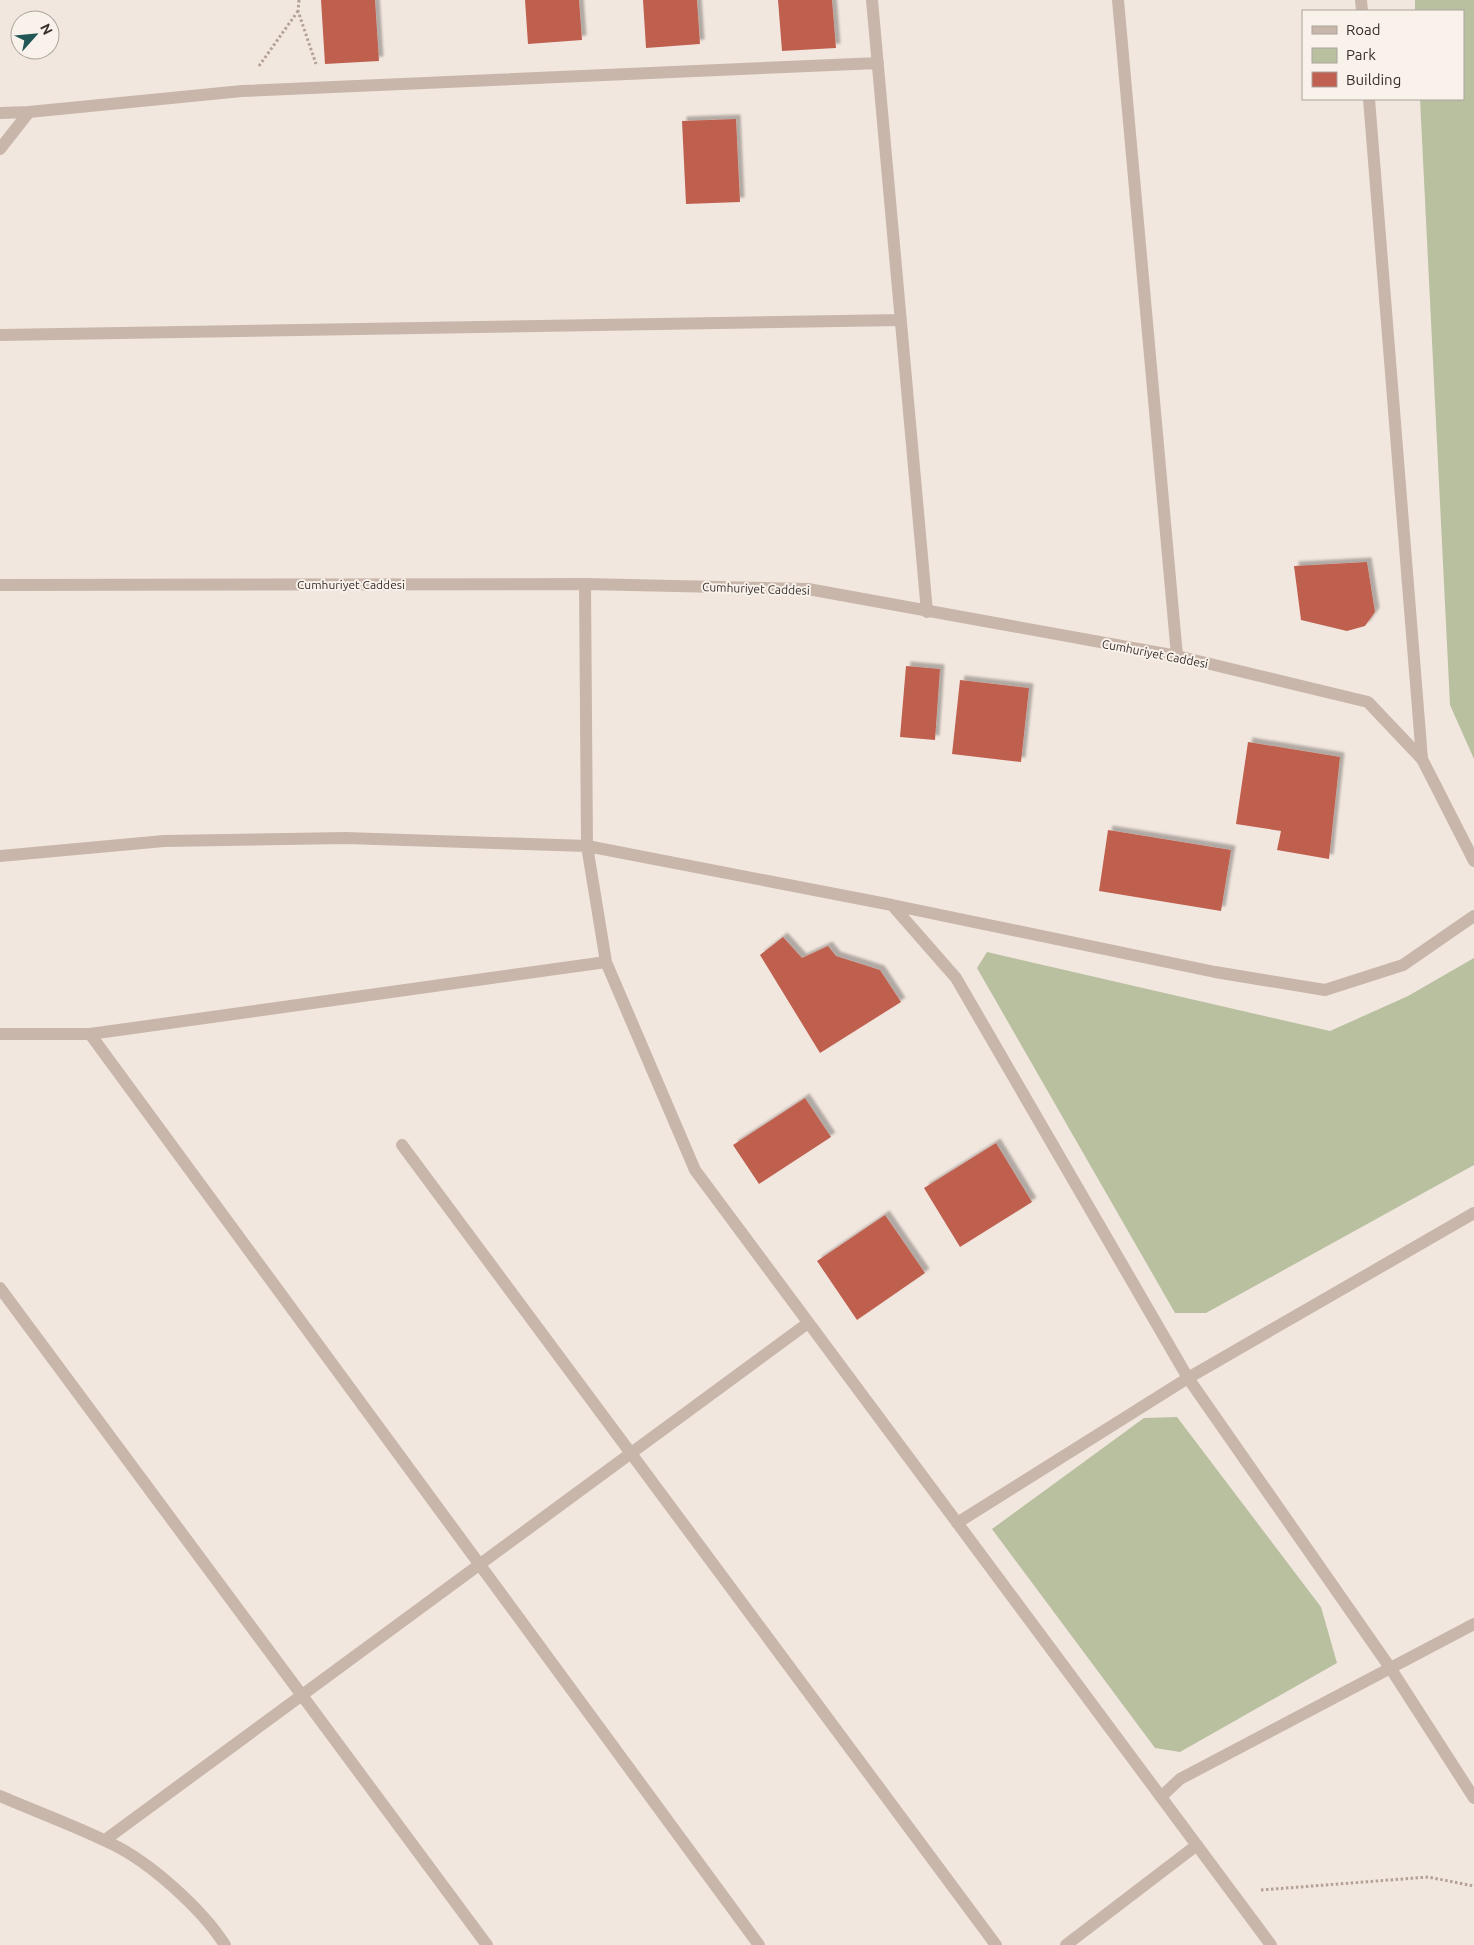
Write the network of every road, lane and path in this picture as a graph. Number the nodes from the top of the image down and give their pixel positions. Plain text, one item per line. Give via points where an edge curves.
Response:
1 (299, 0) edge
2 (872, 0) edge
3 (1118, 0) edge
4 (298, 11) junction
5 (878, 63) junction
6 (324, 88) junction
7 (242, 91) junction
8 (1369, 100) edge
9 (29, 112) junction
10 (0, 113) edge
11 (0, 149) edge
12 (901, 320) junction
13 (0, 335) edge
14 (585, 584) junction
15 (0, 585) edge
16 (927, 612) junction
17 (1177, 656) junction
18 (1422, 759) junction
19 (586, 846) junction
20 (0, 856) edge
21 (1474, 861) edge
22 (892, 905) junction
23 (1474, 916) edge
24 (606, 962) junction
25 (0, 1034) edge
26 (90, 1034) junction
27 (402, 1145) dead end
28 (1474, 1213) edge
29 (0, 1288) edge
30 (808, 1323) junction
31 (1188, 1378) junction
32 (631, 1453) junction
33 (957, 1523) junction
34 (480, 1564) junction
35 (1474, 1624) edge
36 (1390, 1669) junction
37 (302, 1695) junction
38 (0, 1796) edge
39 (1161, 1797) junction
40 (1474, 1798) edge
41 (104, 1840) junction
42 (1197, 1845) junction
43 (1474, 1886) edge
44 (1232, 1892) junction
45 (225, 1945) edge
46 (487, 1945) edge
47 (759, 1945) edge
48 (996, 1945) edge
49 (1066, 1945) edge
50 (1271, 1945) edge

1 - 4 path
2 - 5 street
3 - 17 street
4 - 6 path
4 - 7 path
5 - 6 street
5 - 12 street
6 - 7 street
7 - 9 street
8 - 18 street
9 - 10 street
9 - 11 street
12 - 13 street
12 - 16 street
14 - 15 street, Cumhuriyet Caddesi
14 - 16 street, Cumhuriyet Caddesi via 808,589
14 - 19 street
16 - 17 street, Cumhuriyet Caddesi
17 - 18 street, Cumhuriyet Caddesi via 1368,702
18 - 21 street, Cumhuriyet Caddesi
19 - 20 street via 346,838 164,841
19 - 22 street
19 - 24 street
22 - 23 street via 1215,972 1325,990 1403,965
22 - 31 street via 956,978
24 - 26 street
24 - 30 street via 695,1170
25 - 26 street
26 - 34 street
27 - 32 street
28 - 31 street
29 - 37 street
30 - 32 street
30 - 33 street
31 - 33 street
31 - 36 street
32 - 34 street
32 - 48 street
33 - 39 street
34 - 37 street
34 - 47 street
35 - 36 street
36 - 39 street via 1180,1779
36 - 40 street
37 - 41 street
37 - 46 street
38 - 41 street
39 - 42 street
41 - 45 street via 148,1868 198,1910
42 - 44 street
42 - 49 street
43 - 44 path via 1428,1877
44 - 50 street

